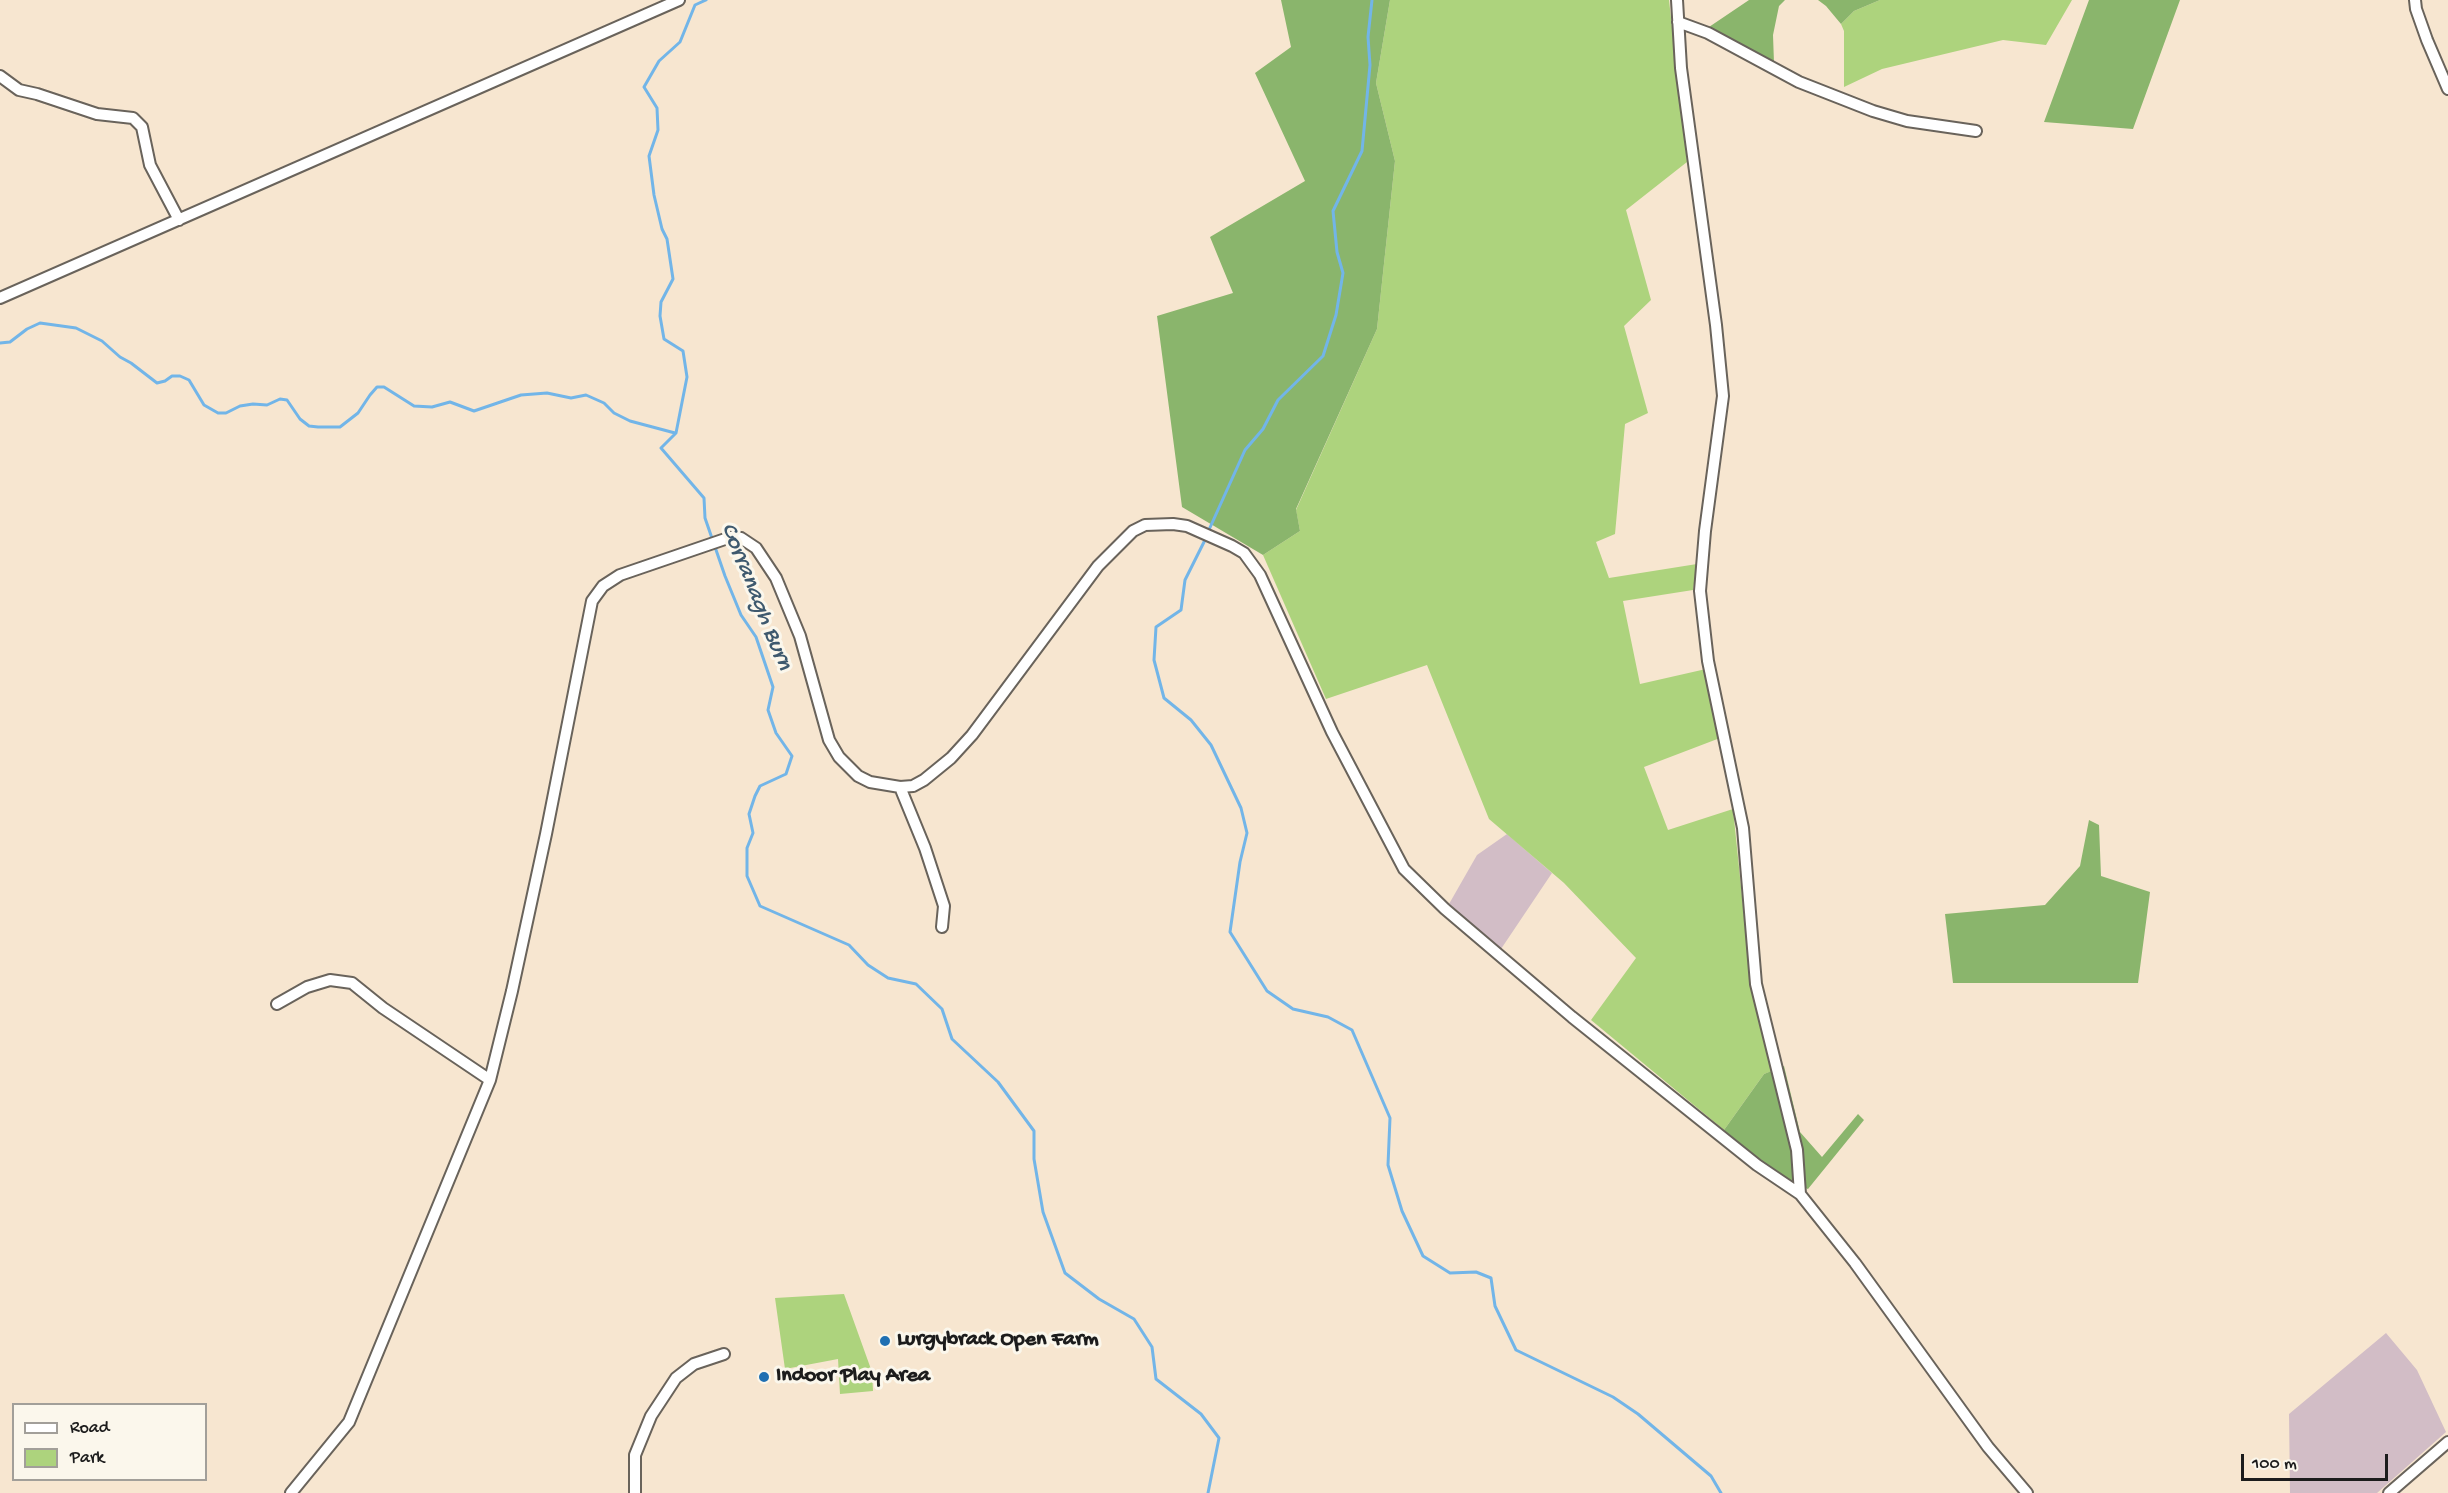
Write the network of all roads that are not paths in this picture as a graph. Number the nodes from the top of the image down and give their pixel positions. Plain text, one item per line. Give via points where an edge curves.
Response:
1 (679, 0) edge
2 (1677, 0) edge
3 (2415, 0) edge
4 (1678, 22) junction
5 (0, 76) edge
6 (2448, 89) edge
7 (1976, 131) dead end
8 (179, 220) junction
9 (0, 298) edge
10 (900, 787) junction
11 (942, 927) dead end
12 (277, 1004) dead end
13 (490, 1080) junction
14 (1800, 1194) junction
15 (724, 1354) dead end
16 (2448, 1442) edge
17 (291, 1493) edge
18 (635, 1493) edge
19 (2027, 1493) edge
20 (2389, 1493) edge

1 - 8 street
2 - 4 street
3 - 6 street
4 - 7 street via 1708,33 1799,82 1873,111
4 - 14 street via 1723,396 1700,591 1708,661 1743,828 1756,984 1797,1150
5 - 8 street via 19,90 97,114 134,118 142,127 150,165
8 - 9 street
10 - 11 street via 944,906
10 - 13 street via 864,779 839,757 829,740 800,636 776,578 749,542 727,538 620,575 603,586 589,609 542,855
10 - 14 street via 924,780 972,735 1098,566 1133,531 1160,523 1187,526 1215,538 1244,553 1257,569 1332,732 1404,869 1572,1017 1757,1165
12 - 13 street via 307,987 330,980 352,983
13 - 17 street via 349,1422
14 - 19 street via 1855,1263 1981,1438
15 - 18 street via 694,1364 676,1377 651,1416 635,1455
16 - 20 street

